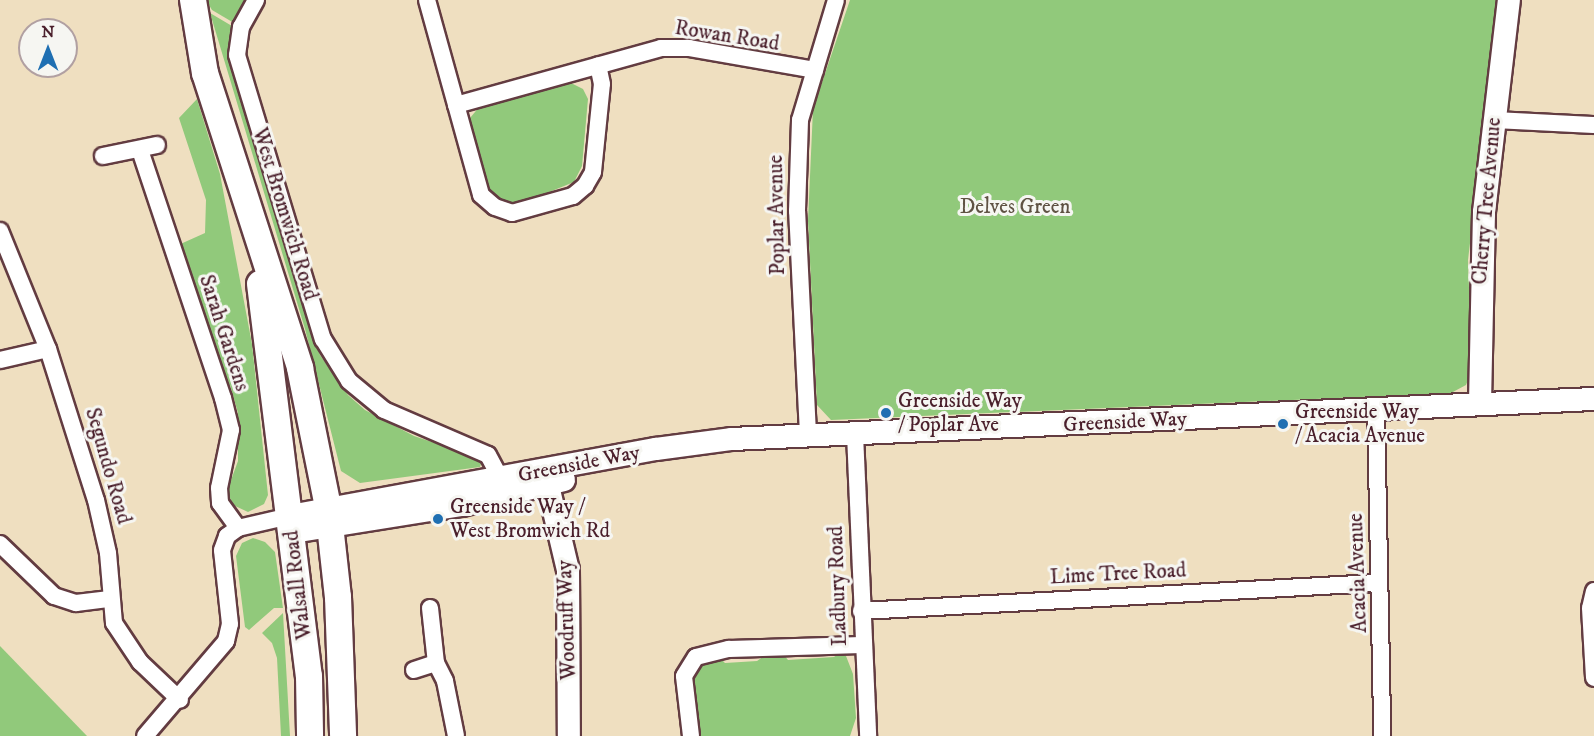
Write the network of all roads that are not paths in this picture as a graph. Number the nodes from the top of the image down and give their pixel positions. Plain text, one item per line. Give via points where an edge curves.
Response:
1 (193, 0) edge
2 (256, 0) edge
3 (427, 0) edge
4 (836, 0) edge
5 (1509, 0) edge
6 (598, 65) junction
7 (815, 70) junction
8 (456, 105) junction
9 (1493, 120) junction
10 (1594, 125) edge
11 (157, 145) dead end
12 (140, 150) junction
13 (103, 156) dead end
14 (0, 231) edge
15 (255, 236) junction
16 (48, 349) junction
17 (0, 360) edge
18 (1594, 399) edge
19 (1480, 403) junction
20 (384, 410) joint
21 (1376, 410) junction
22 (808, 434) junction
23 (855, 434) junction
24 (501, 478) junction
25 (547, 478) junction
26 (330, 517) junction
27 (291, 524) junction
28 (238, 528) junction
29 (0, 544) edge
30 (1377, 583) junction
31 (1594, 591) edge
32 (110, 599) junction
33 (430, 608) dead end
34 (861, 611) junction
35 (862, 645) junction
36 (436, 663) junction
37 (414, 670) dead end
38 (1594, 678) edge
39 (180, 700) junction
40 (145, 736) edge
41 (310, 736) edge
42 (343, 736) edge
43 (456, 736) edge
44 (569, 736) edge
45 (691, 736) edge
46 (868, 736) edge
47 (1383, 736) edge

1 - 15 main road, West Bromwich Road via 205,73
2 - 20 street, West Bromwich Road via 241,27 237,55 323,339 349,381
3 - 8 street
4 - 7 street, Poplar Avenue
5 - 9 street, Cherry Tree Avenue
6 - 7 street, Rowan Road via 661,48 689,48
6 - 8 street, Rowan Road
6 - 8 street via 602,84 593,172 573,196 524,213 495,207 481,195
7 - 22 street, Poplar Avenue via 800,120 796,211
9 - 10 street
9 - 19 street, Cherry Tree Avenue via 1483,223
11 - 12 street
12 - 13 street
12 - 28 street, Sarah Gardens via 223,398 231,430 219,488 220,503
14 - 16 street, Segundo Road
15 - 26 main road, West Bromwich Road via 300,368
15 - 27 main road, West Bromwich Road
16 - 17 street
16 - 32 street, Segundo Road via 96,500 108,554
18 - 19 street, Greenside Way
19 - 21 street, Greenside Way
20 - 24 street, Greenside Way via 488,455
21 - 23 street, Greenside Way
21 - 30 street, Acacia Avenue
22 - 23 street, Greenside Way
22 - 25 street, Greenside Way via 656,449
23 - 34 street, Ladbury Road
24 - 25 street, Greenside Way
24 - 26 street, Greenside Way
25 - 26 street, Greenside Way via 462,505
25 - 44 street, Woodruff Way via 568,570
26 - 27 street
26 - 42 main road, Walsall Road via 342,655
27 - 28 street, Walsall Road
27 - 41 main road, Walsall Road via 309,676
28 - 39 street via 227,536 222,550 230,624 226,640
29 - 32 street via 54,596 76,603
30 - 34 street, Lime Tree Road
30 - 47 street, Acacia Avenue via 1383,645
31 - 38 street via 1590,608
32 - 39 street, Segundo Road via 114,622 140,662
33 - 36 street
34 - 35 street, Ladbury Road
35 - 45 street via 729,649 696,657 684,676
35 - 46 street, Ladbury Road
36 - 37 street
36 - 43 street via 445,681
39 - 40 street

